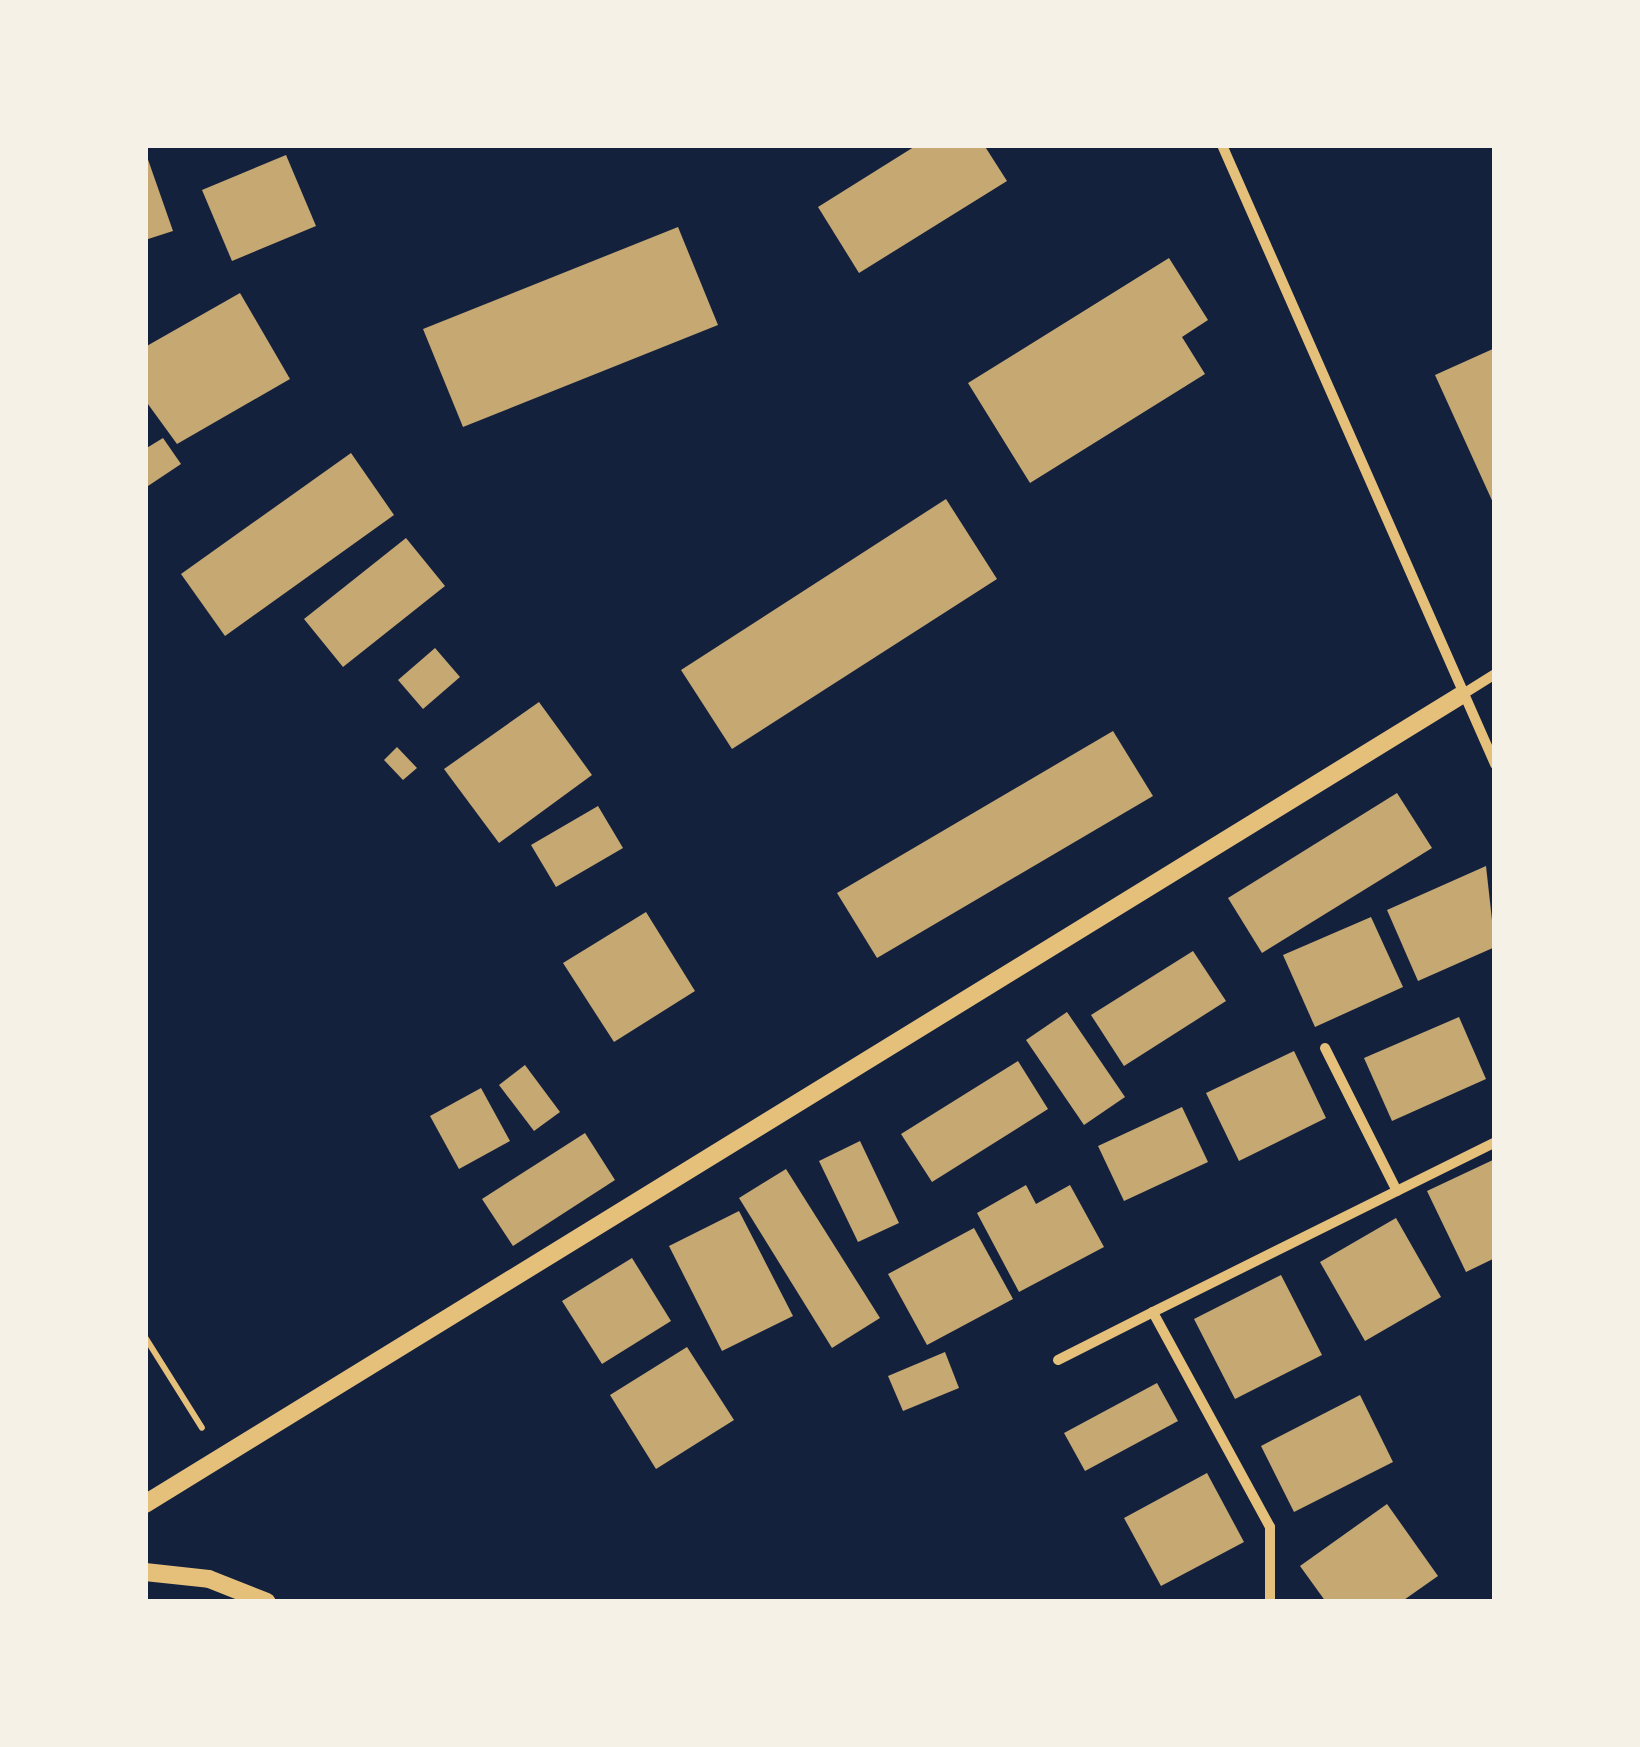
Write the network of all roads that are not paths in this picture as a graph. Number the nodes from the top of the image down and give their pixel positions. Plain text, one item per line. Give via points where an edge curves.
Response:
1 (1222, 145) edge
2 (1495, 674) edge
3 (1460, 696) junction
4 (1495, 764) edge
5 (1325, 1048) dead end
6 (1495, 1142) edge
7 (1397, 1191) junction
8 (1154, 1312) junction
9 (1058, 1360) dead end
10 (145, 1504) edge
11 (145, 1572) edge
12 (266, 1602) edge
13 (1270, 1602) edge

1 - 3 street
2 - 3 street
3 - 4 street
3 - 10 street via 224,1463
5 - 7 street
6 - 7 street
7 - 8 street
8 - 9 street
8 - 13 street via 1270,1527
11 - 12 street via 209,1580

